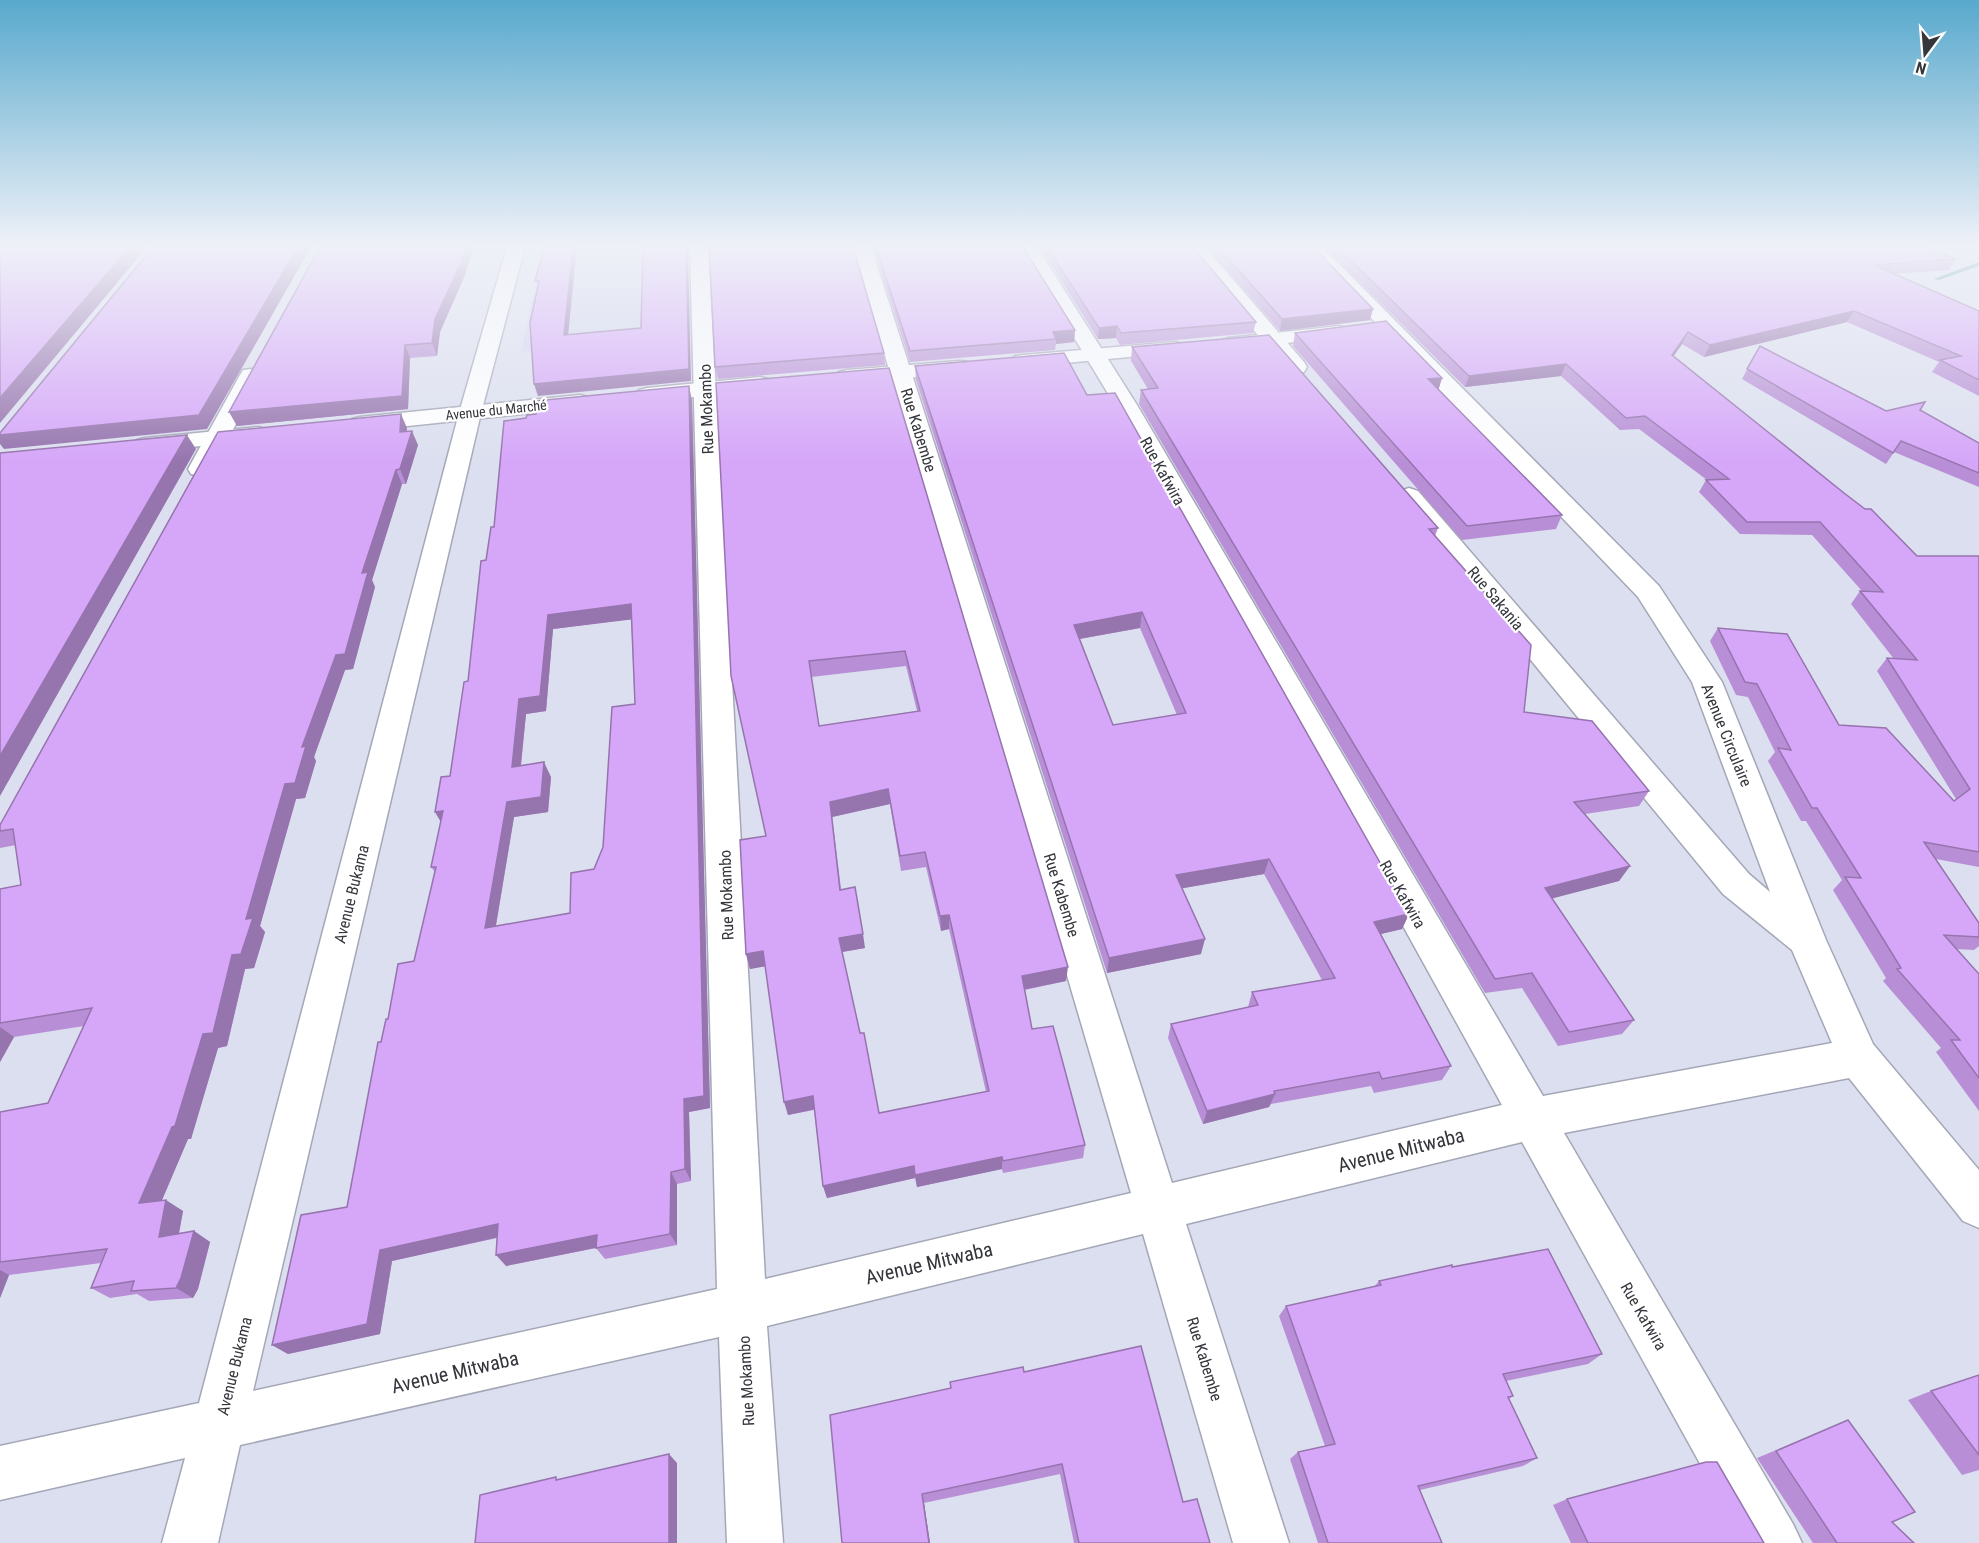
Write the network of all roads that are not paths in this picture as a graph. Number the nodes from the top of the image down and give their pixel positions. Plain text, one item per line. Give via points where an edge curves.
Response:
1 (496, 319) edge
2 (703, 319) edge
3 (884, 319) edge
4 (1073, 319) edge
5 (1255, 319) edge
6 (1380, 319) edge
7 (1387, 326) junction
8 (1272, 340) junction
9 (1095, 355) junction
10 (261, 357) edge
11 (1004, 363) edge
12 (981, 365) edge
13 (901, 372) junction
14 (820, 379) edge
15 (786, 382) edge
16 (1311, 385) edge
17 (706, 389) junction
18 (623, 397) edge
19 (599, 400) edge
20 (470, 413) junction
21 (344, 426) edge
22 (274, 432) edge
23 (217, 438) junction
24 (126, 447) edge
25 (1390, 475) edge
26 (189, 490) edge
27 (1807, 940) junction
28 (1858, 1056) junction
29 (1531, 1119) junction
30 (1979, 1205) edge
31 (1158, 1209) junction
32 (742, 1308) junction
33 (220, 1425) junction
34 (0, 1473) edge
35 (190, 1543) edge
36 (755, 1543) edge
37 (1261, 1543) edge
38 (1774, 1543) edge

1 - 20 street, Avenue Bukama
2 - 17 street, Rue Mokambo
3 - 13 street, Rue Kabembe
4 - 9 street, Rue Kafwira
5 - 8 street
6 - 7 street, Avenue Circulaire
7 - 8 street
7 - 27 street, Avenue Circulaire via 1649,592 1707,682
8 - 9 street
8 - 16 street
9 - 11 street
9 - 29 street, Rue Kafwira
10 - 23 street
12 - 13 street
13 - 14 street
13 - 31 street, Rue Kabembe
15 - 17 street
17 - 18 street
17 - 32 street, Rue Mokambo
19 - 20 street, Avenue du Marché
20 - 21 street, Avenue du Marché
20 - 33 street, Avenue Bukama
22 - 23 street
23 - 24 street
23 - 26 street
25 - 27 street, Rue Sakania via 1736,884
27 - 28 street, Avenue Circulaire
28 - 29 street, Avenue Mitwaba
28 - 30 street, Avenue Circulaire
29 - 31 street, Avenue Mitwaba
29 - 38 street, Rue Kafwira
31 - 32 street, Avenue Mitwaba
31 - 37 street, Rue Kabembe
32 - 33 street, Avenue Mitwaba
32 - 36 street, Rue Mokambo
33 - 34 street, Avenue Mitwaba
33 - 35 street, Avenue Bukama

